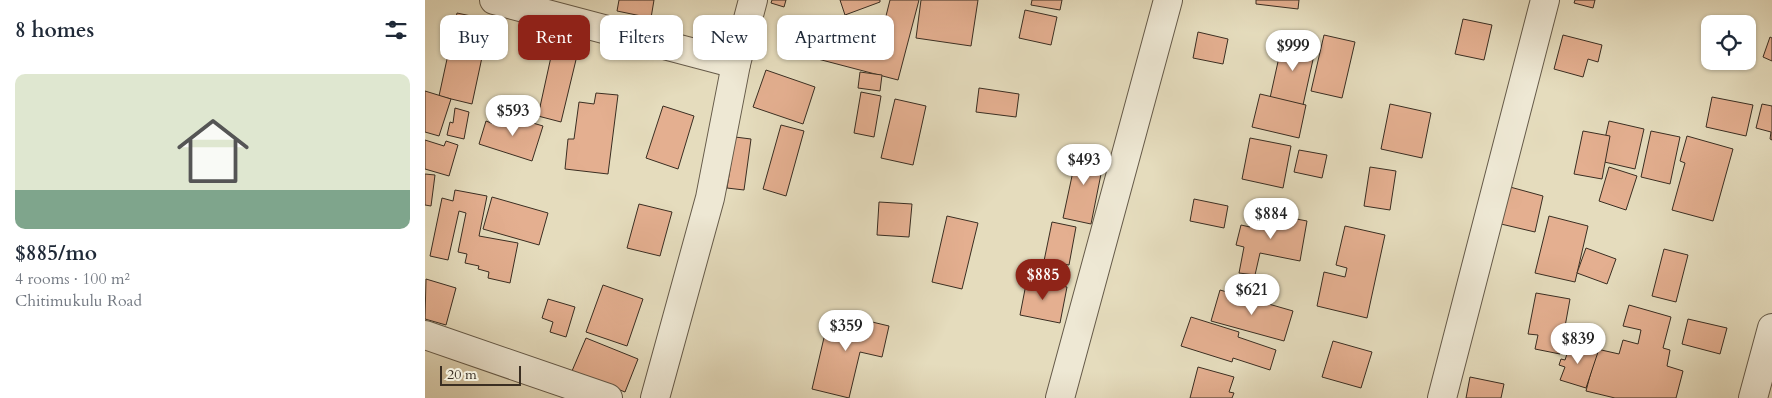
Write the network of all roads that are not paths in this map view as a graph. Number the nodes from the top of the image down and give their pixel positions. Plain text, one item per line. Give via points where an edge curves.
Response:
1 (494, 0) edge
2 (753, 0) edge
3 (1168, 0) edge
4 (1545, 0) edge
5 (736, 64) junction
6 (1772, 328) edge
7 (425, 335) edge
8 (608, 398) edge
9 (655, 398) edge
10 (1060, 398) edge
11 (1442, 398) edge
12 (1753, 398) edge

1 - 5 street
2 - 5 street
3 - 10 street
4 - 11 street
5 - 9 street via 710,198
6 - 12 street
7 - 8 street

